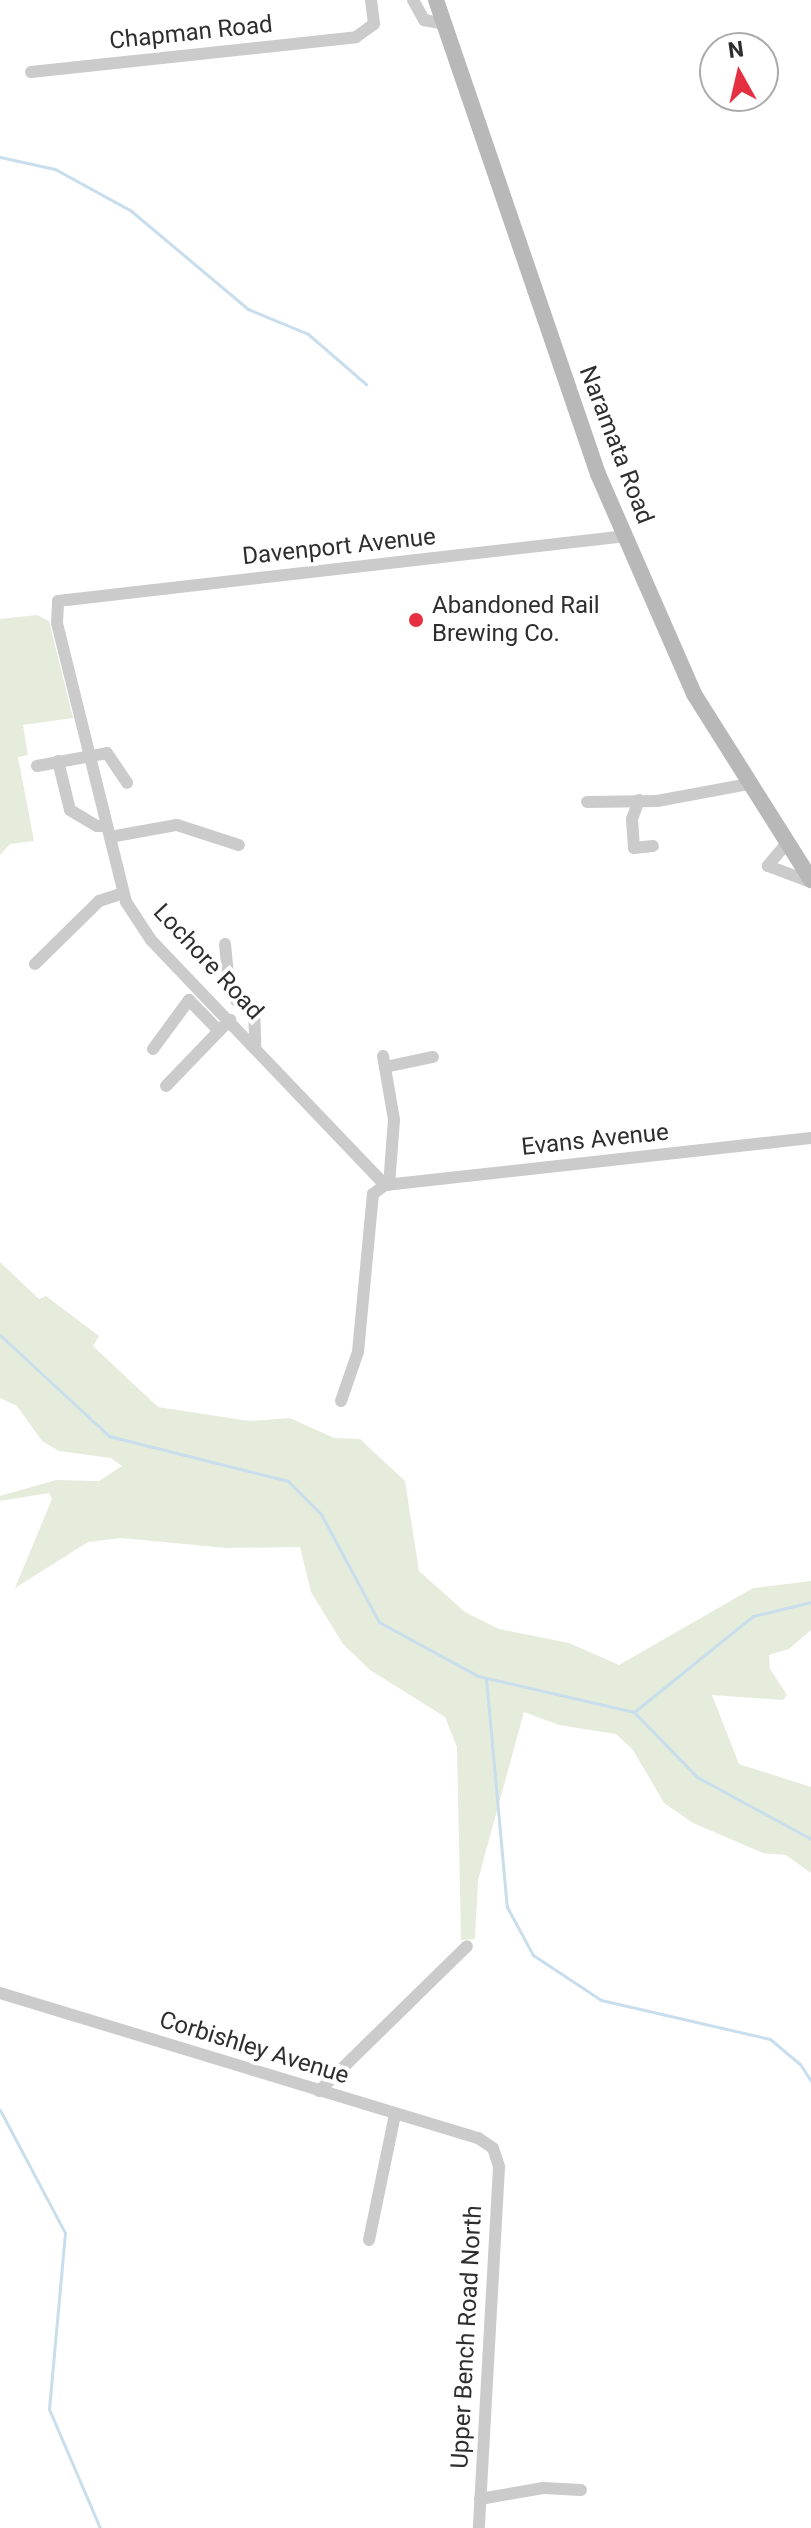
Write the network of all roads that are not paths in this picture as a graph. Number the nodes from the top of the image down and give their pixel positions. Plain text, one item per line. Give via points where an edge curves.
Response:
1 (371, 0) edge
2 (413, 0) edge
3 (436, 0) edge
4 (444, 24) junction
5 (31, 72) dead end
6 (626, 536) junction
7 (58, 601) joint
8 (90, 755) junction
9 (58, 761) junction
10 (37, 766) dead end
11 (127, 783) dead end
12 (749, 784) junction
13 (639, 800) junction
14 (587, 802) dead end
15 (108, 832) junction
16 (787, 843) junction
17 (239, 845) dead end
18 (653, 846) dead end
19 (811, 881) edge
20 (123, 893) junction
21 (225, 944) dead end
22 (35, 964) dead end
23 (230, 1020) junction
24 (219, 1031) junction
25 (255, 1045) junction
26 (153, 1049) dead end
27 (433, 1057) dead end
28 (166, 1086) dead end
29 (811, 1138) edge
30 (387, 1185) junction
31 (341, 1401) dead end
32 (467, 1946) dead end
33 (0, 1993) edge
34 (319, 2091) junction
35 (395, 2114) junction
36 (493, 2148) joint
37 (369, 2240) dead end
38 (581, 2490) dead end
39 (480, 2499) junction
40 (479, 2528) edge

1 - 5 street, Chapman Road via 374,24 356,37
2 - 4 street via 424,20
3 - 4 main road, Naramata Road
4 - 6 main road, Naramata Road via 583,437
6 - 7 street, Davenport Avenue
6 - 12 main road, Naramata Road via 694,694
7 - 8 street, Lochore Road via 57,623
8 - 9 street
8 - 11 street via 107,753
8 - 15 street, Lochore Road
9 - 10 street
9 - 15 street via 70,810
12 - 13 street
12 - 16 main road, Naramata Road
13 - 14 street
13 - 18 street via 632,819 634,848
15 - 17 street via 177,825
15 - 20 street, Lochore Road
16 - 19 main road, Naramata Road
16 - 19 street via 768,866
20 - 22 street via 99,901
20 - 23 street, Lochore Road via 151,940
21 - 25 street via 229,985 236,1000 254,1007
23 - 24 street
23 - 25 street, Lochore Road
24 - 26 street via 189,1000
24 - 28 street
25 - 30 street, Lochore Road
27 - 30 street via 384,1062 394,1120
29 - 30 street, Evans Avenue
30 - 31 street via 373,1194 358,1352
32 - 34 street
33 - 34 street, Corbishley Avenue
34 - 35 street, Corbishley Avenue
35 - 36 street, Corbishley Avenue via 478,2138
35 - 37 street
36 - 39 street, Upper Bench Road North via 499,2167
38 - 39 street via 543,2488
39 - 40 street, Upper Bench Road North

